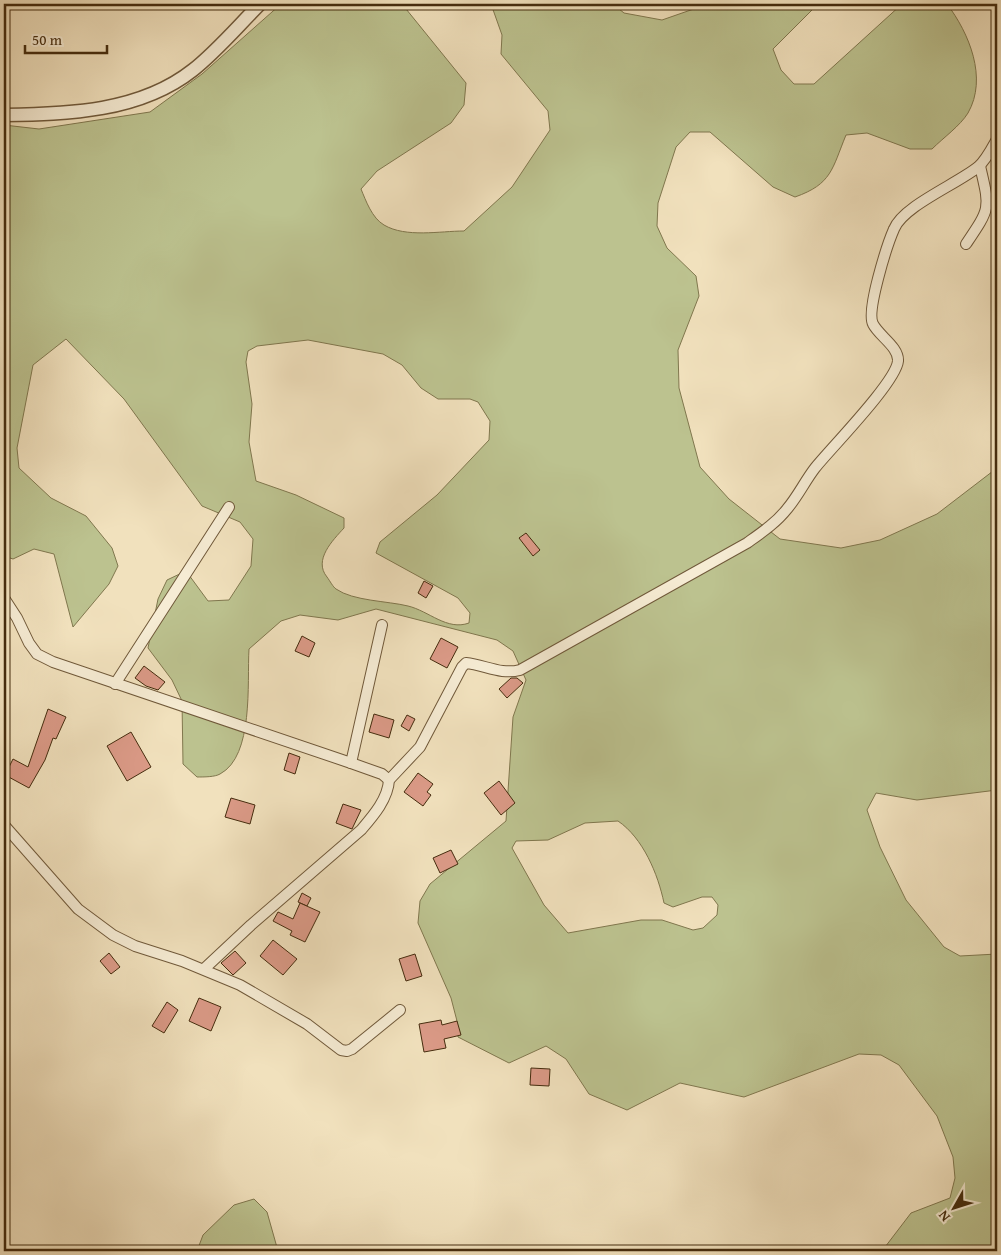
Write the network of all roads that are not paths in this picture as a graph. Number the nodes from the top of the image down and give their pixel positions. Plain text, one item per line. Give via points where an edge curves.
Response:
1 (260, 4) edge
2 (4, 115) edge
3 (997, 139) edge
4 (980, 166) junction
5 (966, 244) dead end
6 (229, 508) dead end
7 (4, 598) edge
8 (382, 625) dead end
9 (115, 684) junction
10 (351, 763) junction
11 (389, 780) junction
12 (4, 825) edge
13 (204, 969) junction
14 (400, 1010) dead end

1 - 2 street via 192,71 156,92 110,107
3 - 4 street
4 - 5 street via 988,207
4 - 11 street via 906,214 894,228 870,317 895,351 897,366 774,523 722,558 520,670 500,671 466,664 420,747
6 - 9 street
7 - 9 street via 37,654 65,668
8 - 10 street
9 - 10 street
10 - 11 street via 382,774
11 - 13 street via 376,814 361,830
12 - 13 street via 78,909 113,935 134,946
13 - 14 street via 240,985 307,1024 347,1052

